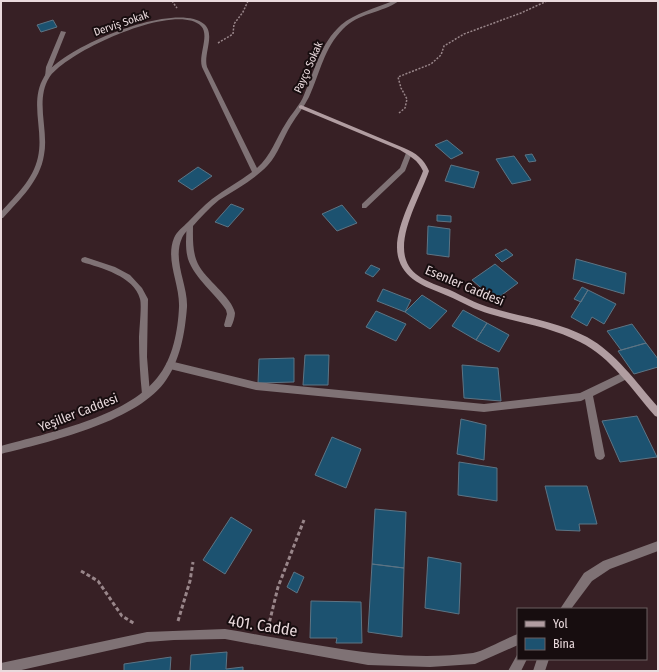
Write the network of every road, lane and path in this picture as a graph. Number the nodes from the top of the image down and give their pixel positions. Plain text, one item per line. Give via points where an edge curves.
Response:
1 (248, 1) edge
2 (547, 1) edge
3 (397, 2) edge
4 (63, 32) dead end
5 (205, 49) junction
6 (47, 76) junction
7 (301, 107) junction
8 (399, 113) dead end
9 (409, 153) junction
10 (256, 173) junction
11 (364, 206) dead end
12 (1, 216) edge
13 (190, 224) junction
14 (86, 260) dead end
15 (228, 325) dead end
16 (170, 365) junction
17 (624, 376) junction
18 (146, 394) junction
19 (588, 394) junction
20 (658, 413) edge
21 (1, 450) edge
22 (600, 456) dead end
23 (304, 520) dead end
24 (658, 546) edge
25 (194, 562) dead end
26 (81, 571) dead end
27 (566, 608) edge
28 (174, 635) junction
29 (161, 636) junction
30 (517, 639) edge
31 (266, 640) junction
32 (521, 660) edge
33 (543, 660) edge
34 (1, 670) edge
35 (514, 671) edge
36 (539, 671) edge

1 - 5 path via 243,12 235,20 233,34
2 - 8 path via 459,36 444,46 440,55 425,68 398,77 408,100 407,105
3 - 7 street, Payço Sokak via 344,26 326,46
4 - 6 street
5 - 6 street, Derviş Sokak via 207,34 203,24 192,19 168,19 133,27 100,39 69,57
5 - 10 street, Derviş Sokak via 203,60 208,76
6 - 12 street, Derviş Sokak via 40,93 43,136 41,156 30,184
7 - 9 street, Esenler Caddesi
7 - 10 street, Yeşiller Caddesi via 267,161
9 - 11 street via 403,169
9 - 17 street, Esenler Caddesi via 421,161 426,170 407,220 402,242 402,259 407,271 421,282 487,310 564,331 593,344
10 - 13 street, Yeşiller Caddesi via 216,199
13 - 15 street via 190,254 209,285 228,307 231,314
13 - 16 street, Yeşiller Caddesi via 180,234 176,247 176,264 183,303 181,331 176,353
14 - 18 street via 124,274 134,281 144,299 143,356
16 - 18 street, Yeşiller Caddesi via 160,382
16 - 19 street via 256,386 484,408 581,397
17 - 19 street
17 - 20 street, Esenler Caddesi
18 - 21 street, Yeşiller Caddesi via 128,406 56,436
19 - 22 street
23 - 31 path via 279,582 271,608
24 - 27 street via 607,566 588,577
25 - 28 path
26 - 29 path via 98,581 122,616
28 - 29 street, 401. Cadde
28 - 31 street, 401. Cadde via 224,634
29 - 34 street, 401. Cadde
30 - 31 street, 401. Cadde via 475,658 430,661 368,659
32 - 35 street
33 - 36 street

